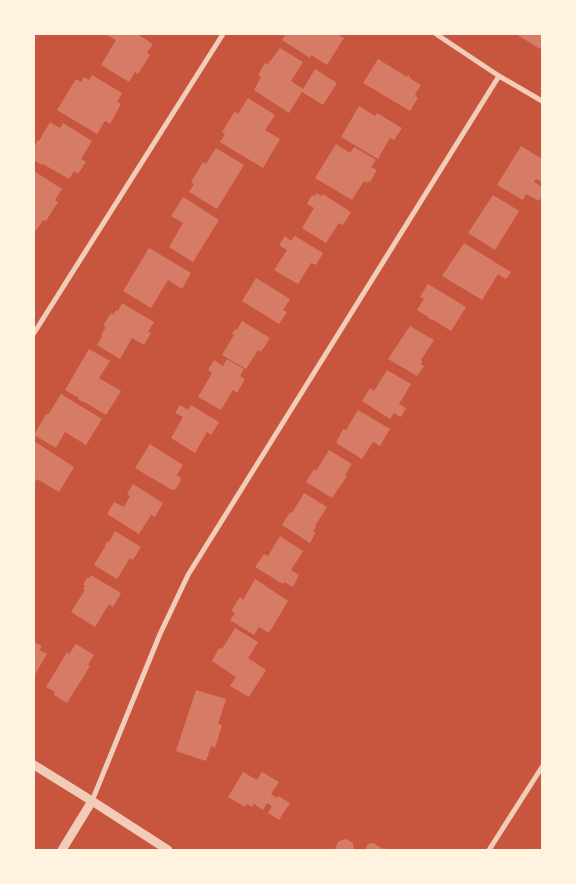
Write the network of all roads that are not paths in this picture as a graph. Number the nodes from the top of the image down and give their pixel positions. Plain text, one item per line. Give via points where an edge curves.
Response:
1 (223, 34) edge
2 (436, 34) edge
3 (500, 76) junction
4 (542, 101) edge
5 (34, 333) edge
6 (34, 764) edge
7 (542, 767) edge
8 (92, 801) junction
9 (62, 850) edge
10 (168, 850) edge
11 (490, 850) edge

1 - 5 street
2 - 3 street
3 - 4 street
3 - 8 street via 188,574
6 - 8 street
7 - 11 street
8 - 9 street
8 - 10 street

